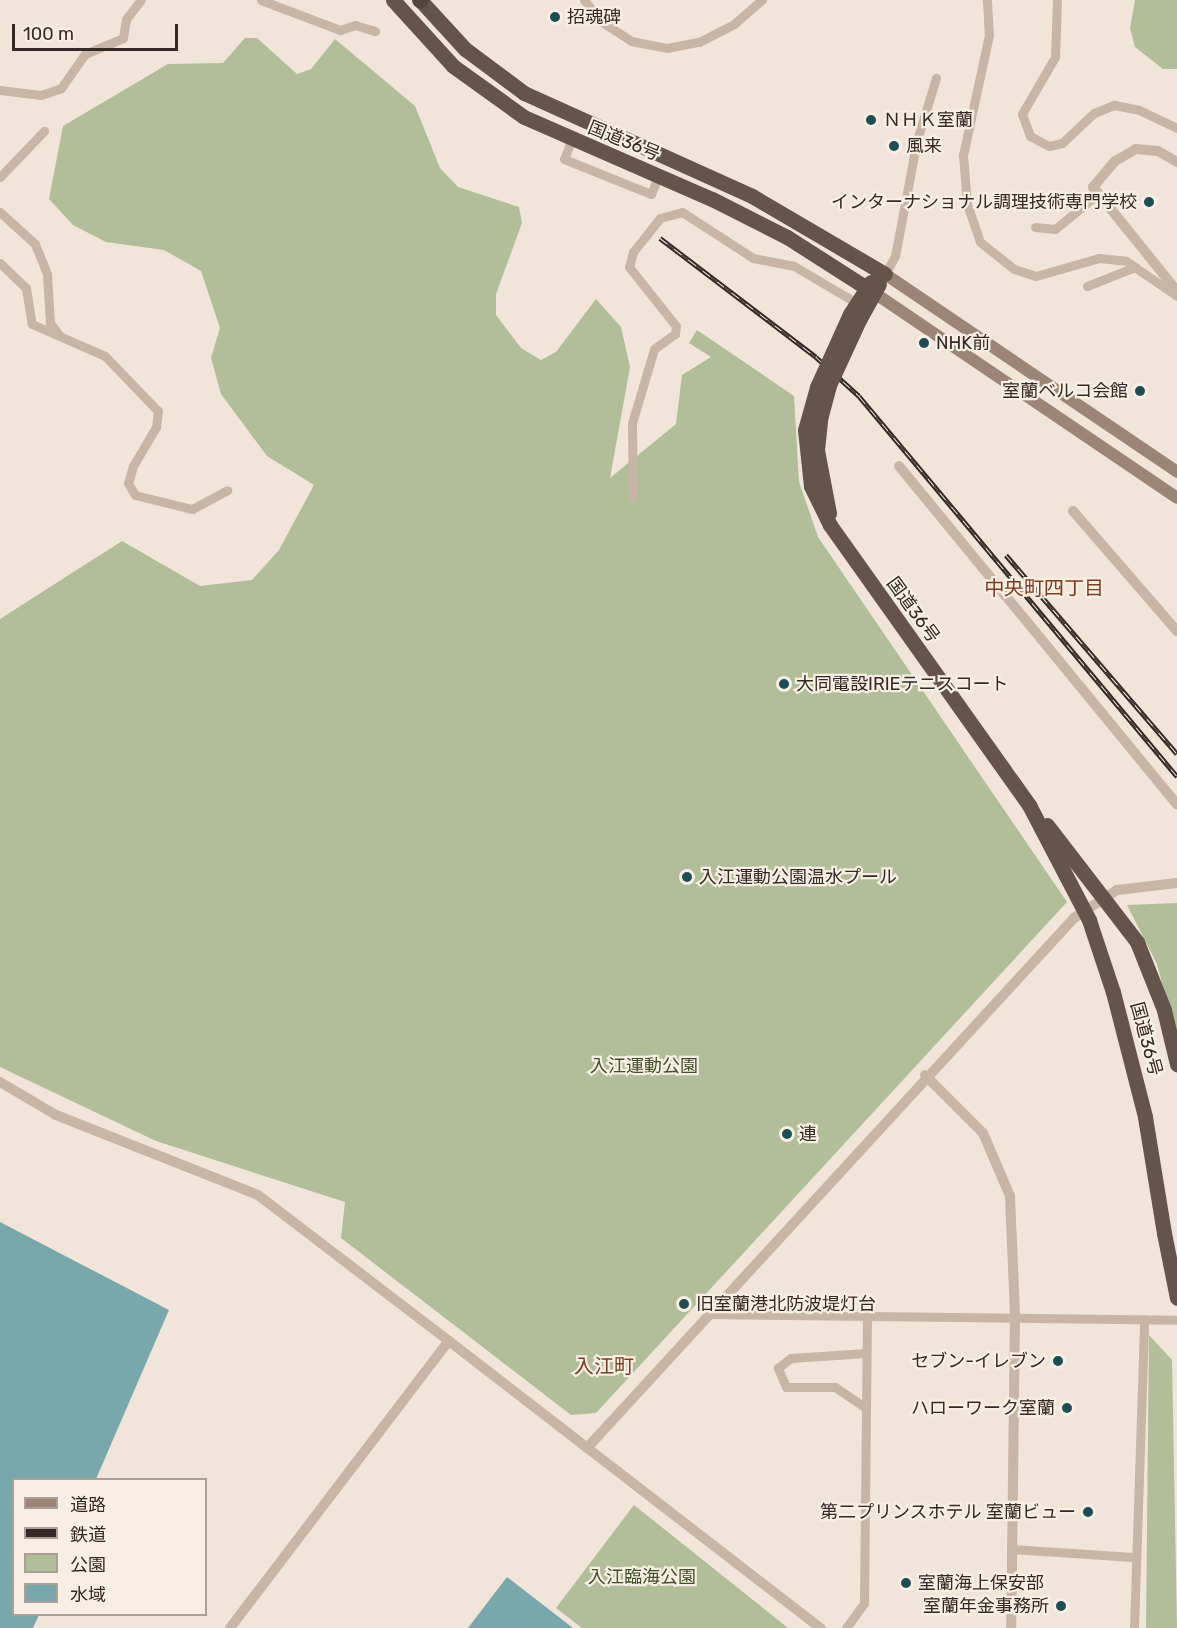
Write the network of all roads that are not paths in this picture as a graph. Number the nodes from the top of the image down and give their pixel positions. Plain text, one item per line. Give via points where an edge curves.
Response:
1 (141, 0) edge
2 (261, 0) edge
3 (393, 0) edge
4 (420, 0) edge
5 (584, 0) edge
6 (762, 0) edge
7 (987, 0) edge
8 (1057, 0) edge
9 (375, 30) dead end
10 (936, 78) dead end
11 (0, 90) edge
12 (1177, 128) edge
13 (44, 131) dead end
14 (1177, 162) edge
15 (0, 177) edge
16 (1098, 194) junction
17 (0, 212) edge
18 (1046, 220) dead end
19 (0, 263) edge
20 (1135, 267) junction
21 (885, 273) junction
22 (1172, 278) edge
23 (1087, 286) dead end
24 (869, 289) junction
25 (1177, 291) edge
26 (1177, 296) edge
27 (858, 311) junction
28 (60, 336) junction
29 (898, 466) dead end
30 (1177, 472) edge
31 (227, 490) dead end
32 (633, 498) dead end
33 (1177, 498) edge
34 (1073, 511) dead end
35 (1177, 632) edge
36 (1177, 804) edge
37 (1029, 805) junction
38 (1177, 883) edge
39 (1177, 1064) edge
40 (925, 1075) junction
41 (0, 1082) edge
42 (1177, 1298) edge
43 (708, 1314) junction
44 (1015, 1315) junction
45 (867, 1316) junction
46 (1144, 1319) junction
47 (1177, 1320) edge
48 (449, 1341) junction
49 (866, 1353) junction
50 (866, 1408) junction
51 (587, 1448) junction
52 (1011, 1549) junction
53 (1133, 1557) junction
54 (230, 1628) edge
55 (821, 1628) edge
56 (846, 1628) edge
57 (1011, 1628) edge
58 (1134, 1628) edge

1 - 11 street via 126,19 123,38 85,54 61,88 41,94
2 - 9 street via 340,30 355,25
3 - 24 highway, 国道36号 via 472,82 571,141 787,237
4 - 21 highway, 国道36号 via 465,49 524,93 752,196
5 - 6 street via 602,22 631,40 667,48 699,42 734,24
7 - 20 street via 989,35 963,155 967,204 980,242 1014,269 1036,276 1099,258
8 - 12 street via 1055,57 1022,114 1030,136 1049,146 1062,143 1094,113 1114,105
10 - 21 street via 917,140 895,256
13 - 15 street
14 - 16 street via 1158,151 1136,149 1114,160 1093,187
16 - 18 street via 1055,229 1037,228
16 - 22 street
17 - 28 street via 35,244 47,274 50,323
19 - 28 street via 26,288 32,324
20 - 23 street
20 - 26 street
21 - 24 highway
21 - 30 main road
22 - 25 street
24 - 27 highway, 国道36号
24 - 33 main road
27 - 32 street via 794,266 753,258 682,212 660,218 633,252 629,267 676,326 675,334 654,349 632,423
27 - 37 highway, 国道36号, bridge via 817,387 806,430 811,486 830,525
28 - 31 street via 105,356 158,411 156,428 133,466 129,483 135,495 192,509
29 - 36 street
34 - 35 street
37 - 39 highway, 国道36号, bridge via 1111,902 1137,942 1164,1010
37 - 42 highway, 国道36号, bridge via 1089,920 1113,992 1146,1117
38 - 40 street via 1134,886 1094,901
40 - 43 street
40 - 44 street via 983,1133 1004,1174 1010,1196
41 - 48 street via 56,1115 258,1195
43 - 45 street
43 - 51 street
44 - 45 street
44 - 46 street
44 - 52 street
45 - 49 street
46 - 47 street
46 - 53 street
48 - 51 street
48 - 54 street
49 - 50 street
49 - 50 street via 792,1358 778,1368 786,1387 835,1387
50 - 56 street via 864,1603
51 - 55 street
52 - 53 street
52 - 57 street
53 - 58 street

